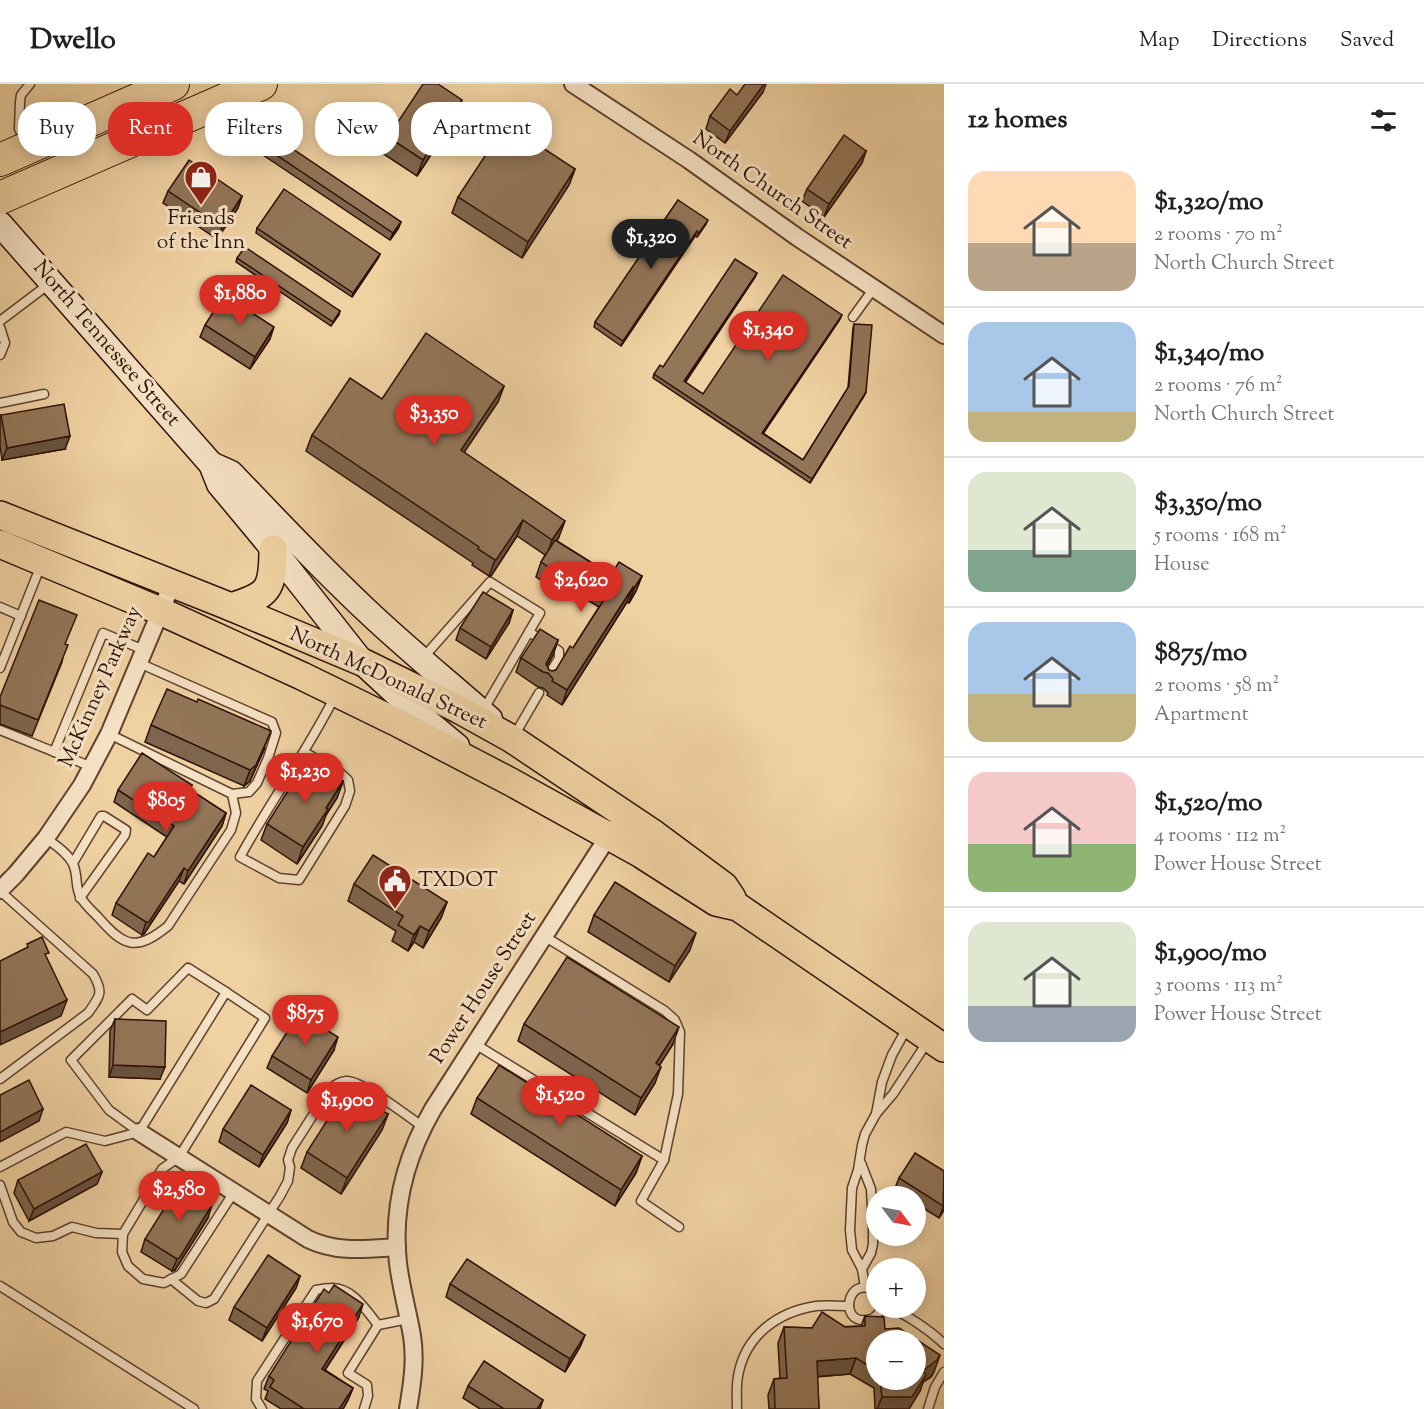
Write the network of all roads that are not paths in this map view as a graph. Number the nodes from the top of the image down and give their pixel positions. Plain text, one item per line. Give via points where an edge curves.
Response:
1 (30, 84) edge
2 (261, 84) edge
3 (573, 84) edge
4 (186, 95) edge
5 (20, 102) edge
6 (96, 125) edge
7 (18, 152) edge
8 (0, 160) edge
9 (0, 198) edge
10 (0, 224) edge
11 (52, 282) junction
12 (874, 288) junction
13 (853, 317) dead end
14 (0, 321) edge
15 (0, 327) edge
16 (944, 335) edge
17 (0, 356) edge
18 (44, 393) dead end
19 (0, 403) edge
20 (211, 464) junction
21 (0, 515) edge
22 (0, 544) edge
23 (273, 549) junction
24 (42, 562) junction
25 (172, 584) junction
26 (0, 607) edge
27 (231, 608) junction
28 (160, 611) junction
29 (21, 616) junction
30 (529, 632) junction
31 (141, 656) junction
32 (421, 660) junction
33 (362, 662) junction
34 (0, 668) edge
35 (547, 678) edge
36 (337, 693) junction
37 (539, 693) dead end
38 (483, 712) junction
39 (0, 730) edge
40 (109, 734) junction
41 (512, 739) junction
42 (54, 752) junction
43 (304, 752) junction
44 (92, 767) junction
45 (484, 769) junction
46 (232, 794) junction
47 (623, 813) junction
48 (609, 836) junction
49 (46, 838) junction
50 (73, 863) junction
51 (0, 891) edge
52 (81, 898) junction
53 (738, 907) junction
54 (544, 936) junction
55 (226, 992) junction
56 (928, 1037) edge
57 (475, 1044) junction
58 (0, 1079) edge
59 (876, 1114) junction
60 (423, 1127) junction
61 (139, 1132) junction
62 (179, 1157) junction
63 (664, 1160) junction
64 (860, 1160) junction
65 (0, 1167) edge
66 (0, 1185) edge
67 (234, 1192) junction
68 (268, 1214) junction
69 (679, 1227) dead end
70 (123, 1234) junction
71 (397, 1247) junction
72 (862, 1269) junction
73 (171, 1279) junction
74 (0, 1286) edge
75 (865, 1287) joint
76 (849, 1306) junction
77 (873, 1318) edge
78 (909, 1318) edge
79 (408, 1319) junction
80 (378, 1325) junction
81 (944, 1344) edge
82 (944, 1372) edge
83 (194, 1409) edge
84 (262, 1409) edge
85 (364, 1409) edge
86 (408, 1409) edge
87 (737, 1409) edge
88 (928, 1409) edge

1 - 5 lane
2 - 4 highway
3 - 12 street, North Church Street
4 - 6 highway
4 - 9 highway
7 - 8 highway
10 - 11 street, North Tennessee Street
11 - 14 lane
11 - 20 street, North Tennessee Street
12 - 13 lane
12 - 16 street, North Church Street
15 - 17 lane via 5,343
18 - 19 lane
20 - 23 street via 219,484
20 - 32 street via 231,473 329,574
21 - 25 main road, North McDonald Street
22 - 24 main road, North McDonald Street
23 - 27 main road via 273,573 266,589 256,598
23 - 33 street
24 - 28 main road, North McDonald Street
24 - 29 lane
25 - 27 main road, North McDonald Street
25 - 28 street, McKinney Parkway
26 - 29 lane
27 - 33 main road, North McDonald Street
28 - 31 street, McKinney Parkway
28 - 36 main road, North McDonald Street
29 - 34 lane
30 - 32 lane via 540,613 490,582
30 - 35 lane via 558,651 559,658
30 - 38 lane
31 - 40 street, McKinney Parkway
31 - 42 lane via 103,633
31 - 46 lane via 272,722 276,733 257,783 249,792
32 - 38 street
33 - 41 main road, North McDonald Street
33 - 45 street
36 - 43 lane
36 - 45 main road, North McDonald Street
37 - 41 lane
38 - 41 street
39 - 42 lane
40 - 44 street, McKinney Parkway
40 - 46 lane
41 - 47 main road, North McDonald Street
42 - 44 lane
43 - 43 lane via 240,857 279,878 299,880 345,806 350,791 348,780 337,770
44 - 49 street, McKinney Parkway
45 - 48 main road, North McDonald Street
46 - 52 lane via 236,813 231,830 168,926 154,937 142,943 128,943 110,931
47 - 48 street, Power House Street
47 - 53 main road, North McDonald Street via 724,886
48 - 53 main road, North McDonald Street via 716,902
48 - 54 street, Power House Street
49 - 50 lane
49 - 51 street, McKinney Parkway
50 - 52 lane
50 - 52 lane via 101,816 126,830
51 - 58 lane via 93,974 100,986 88,1013
53 - 56 main road, North McDonald Street
54 - 57 street, Power House Street
54 - 63 lane via 675,1020 680,1032 678,1094
55 - 61 lane
55 - 61 lane via 188,968 147,1010 132,999 71,1060 109,1110
55 - 62 lane via 265,1018
56 - 59 lane
56 - 59 lane via 892,1054
57 - 60 street, Power House Street
57 - 63 lane
59 - 64 lane via 862,1144
60 - 68 lane via 360,1085 347,1080 335,1084 292,1148 288,1180
60 - 71 street, Power House Street via 409,1160 401,1194
61 - 62 street
61 - 65 lane via 105,1141 66,1132
62 - 67 street
62 - 70 lane via 162,1169
63 - 69 lane via 641,1201
64 - 72 lane via 852,1188 850,1230 852,1250
64 - 72 lane via 871,1189 873,1226 871,1253
66 - 70 lane via 14,1222 21,1232 36,1238 53,1236 72,1227
67 - 68 street
67 - 73 lane via 181,1274
68 - 71 street via 329,1248
68 - 73 lane via 214,1299 206,1304 198,1301
70 - 73 lane via 122,1252 128,1266 143,1279 164,1283
71 - 79 street, Power House Street
72 - 75 lane
74 - 83 lane
75 - 76 lane via 852,1293
76 - 77 lane via 858,1319
76 - 87 lane via 797,1310 765,1328 741,1363
78 - 81 lane
79 - 80 lane
79 - 86 street, Power House Street via 413,1376
80 - 84 lane via 345,1290 316,1290 257,1381 256,1399
80 - 85 lane via 348,1373 367,1385
82 - 88 lane

